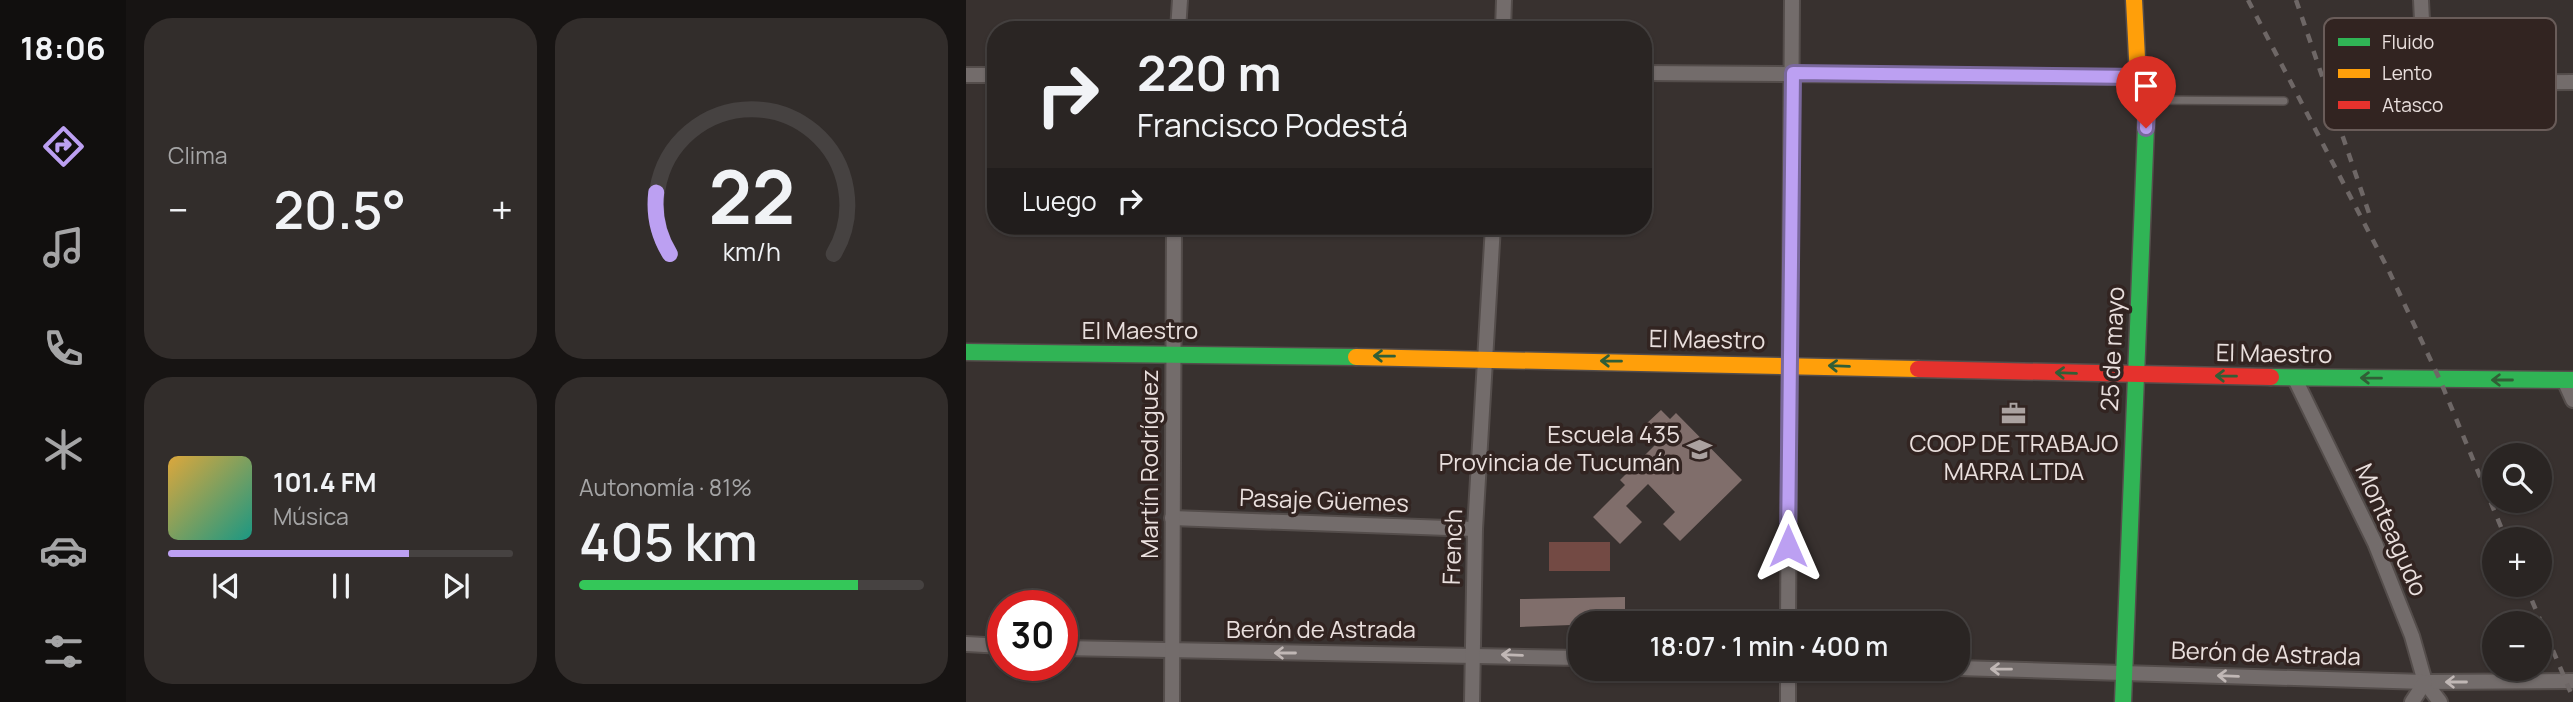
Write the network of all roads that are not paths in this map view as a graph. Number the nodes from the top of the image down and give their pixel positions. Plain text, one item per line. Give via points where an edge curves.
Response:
1 (1180, 0) edge
2 (1504, 0) edge
3 (1792, 0) edge
4 (2134, 0) edge
5 (2421, 0) edge
6 (2422, 18) edge
7 (1179, 21) edge
8 (1503, 21) edge
9 (1652, 73) edge
10 (1793, 73) junction
11 (966, 75) edge
12 (987, 75) edge
13 (2138, 77) junction
14 (2147, 100) junction
15 (2284, 101) dead end
16 (1174, 235) edge
17 (1493, 235) edge
18 (966, 352) edge
19 (1173, 354) junction
20 (1486, 358) junction
21 (1789, 365) junction
22 (2134, 375) junction
23 (2294, 377) junction
24 (2568, 380) edge
25 (2573, 400) edge
26 (1172, 518) junction
27 (1475, 529) junction
28 (1788, 611) edge
29 (966, 644) edge
30 (987, 645) edge
31 (1078, 649) edge
32 (1171, 652) junction
33 (1473, 654) junction
34 (1568, 658) edge
35 (1970, 668) edge
36 (2124, 673) junction
37 (1788, 681) edge
38 (2573, 681) edge
39 (2425, 682) junction
40 (1172, 702) edge
41 (1472, 702) edge
42 (1788, 702) edge
43 (2123, 702) edge
44 (2412, 702) edge
45 (2440, 702) edge

1 - 7 street
2 - 8 street
3 - 10 street
4 - 13 street, 25 de mayo
5 - 6 street
9 - 10 street
10 - 13 street
10 - 21 street
11 - 12 street
13 - 14 street, 25 de mayo
14 - 15 lane
14 - 22 street, 25 de mayo
16 - 19 street, Martín Rodríguez
17 - 20 street, French
18 - 19 street, El Maestro
20 -> 19 street, El Maestro
19 - 26 street, Martín Rodríguez
21 -> 20 street, El Maestro
20 - 27 street, French
22 -> 21 street, El Maestro
21 - 28 street
23 -> 22 street, El Maestro
22 - 36 street, 25 de mayo
24 -> 23 street, El Maestro
23 - 39 street, Monteagudo via 2375,543
24 - 25 street
26 - 27 street, Pasaje Güemes
26 - 32 street, Martín Rodríguez
27 - 33 street, French
29 - 30 street
31 - 32 street, Berón de Astrada
33 -> 32 street, Berón de Astrada
32 - 40 street, Martín Rodríguez
34 -> 33 street, Berón de Astrada
33 - 41 street, French
36 -> 35 street, Berón de Astrada
39 -> 36 street, Berón de Astrada
36 - 43 street, 25 de mayo
37 - 42 street
38 -> 39 street, Berón de Astrada
39 - 44 street
39 - 45 street, Monteagudo

